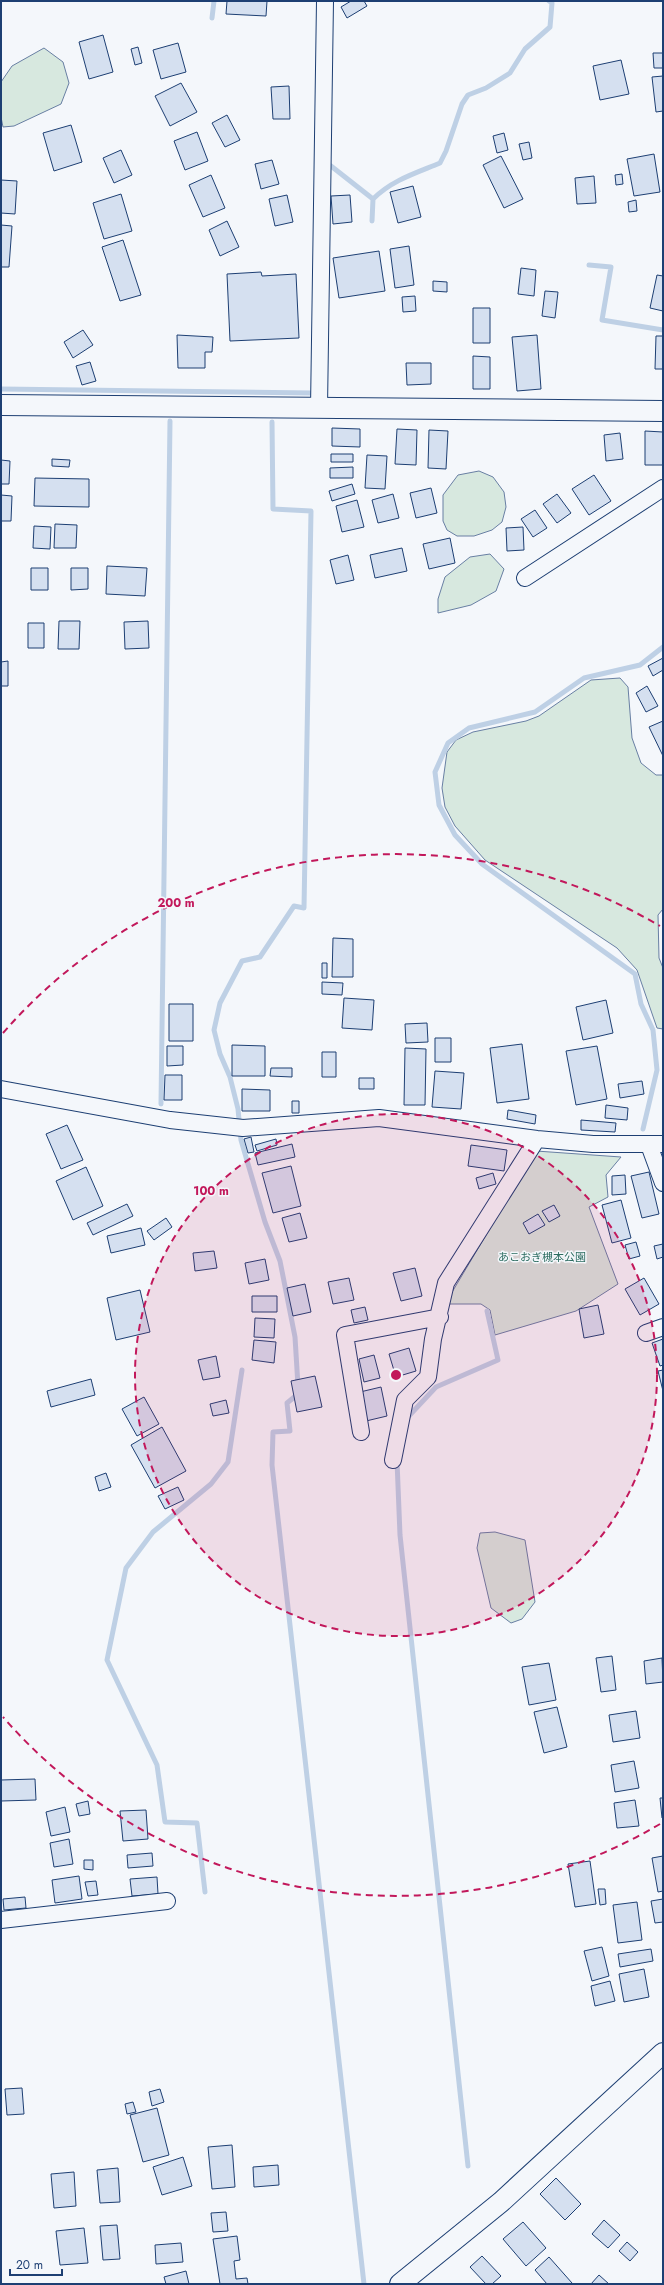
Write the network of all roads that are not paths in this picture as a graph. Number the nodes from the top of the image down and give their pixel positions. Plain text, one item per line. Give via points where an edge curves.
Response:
1 (325, 1) edge
2 (1, 405) edge
3 (319, 408) junction
4 (663, 411) edge
5 (663, 488) edge
6 (525, 578) dead end
7 (1, 1089) edge
8 (537, 1139) junction
9 (656, 1145) edge
10 (663, 1183) edge
11 (440, 1316) junction
12 (663, 1327) edge
13 (646, 1333) dead end
14 (361, 1432) dead end
15 (393, 1460) dead end
16 (167, 1901) dead end
17 (1, 1920) edge
18 (663, 2052) edge
19 (400, 2284) edge

1 - 3 street
2 - 3 street
3 - 4 street
5 - 6 street
7 - 8 street via 170,1120 243,1128 380,1118
8 - 9 street via 593,1144
8 - 11 street via 446,1283
9 - 10 street
11 - 14 street via 345,1335
11 - 15 street via 433,1339 428,1377 405,1400
12 - 13 street
16 - 17 street
18 - 19 street via 501,2202

